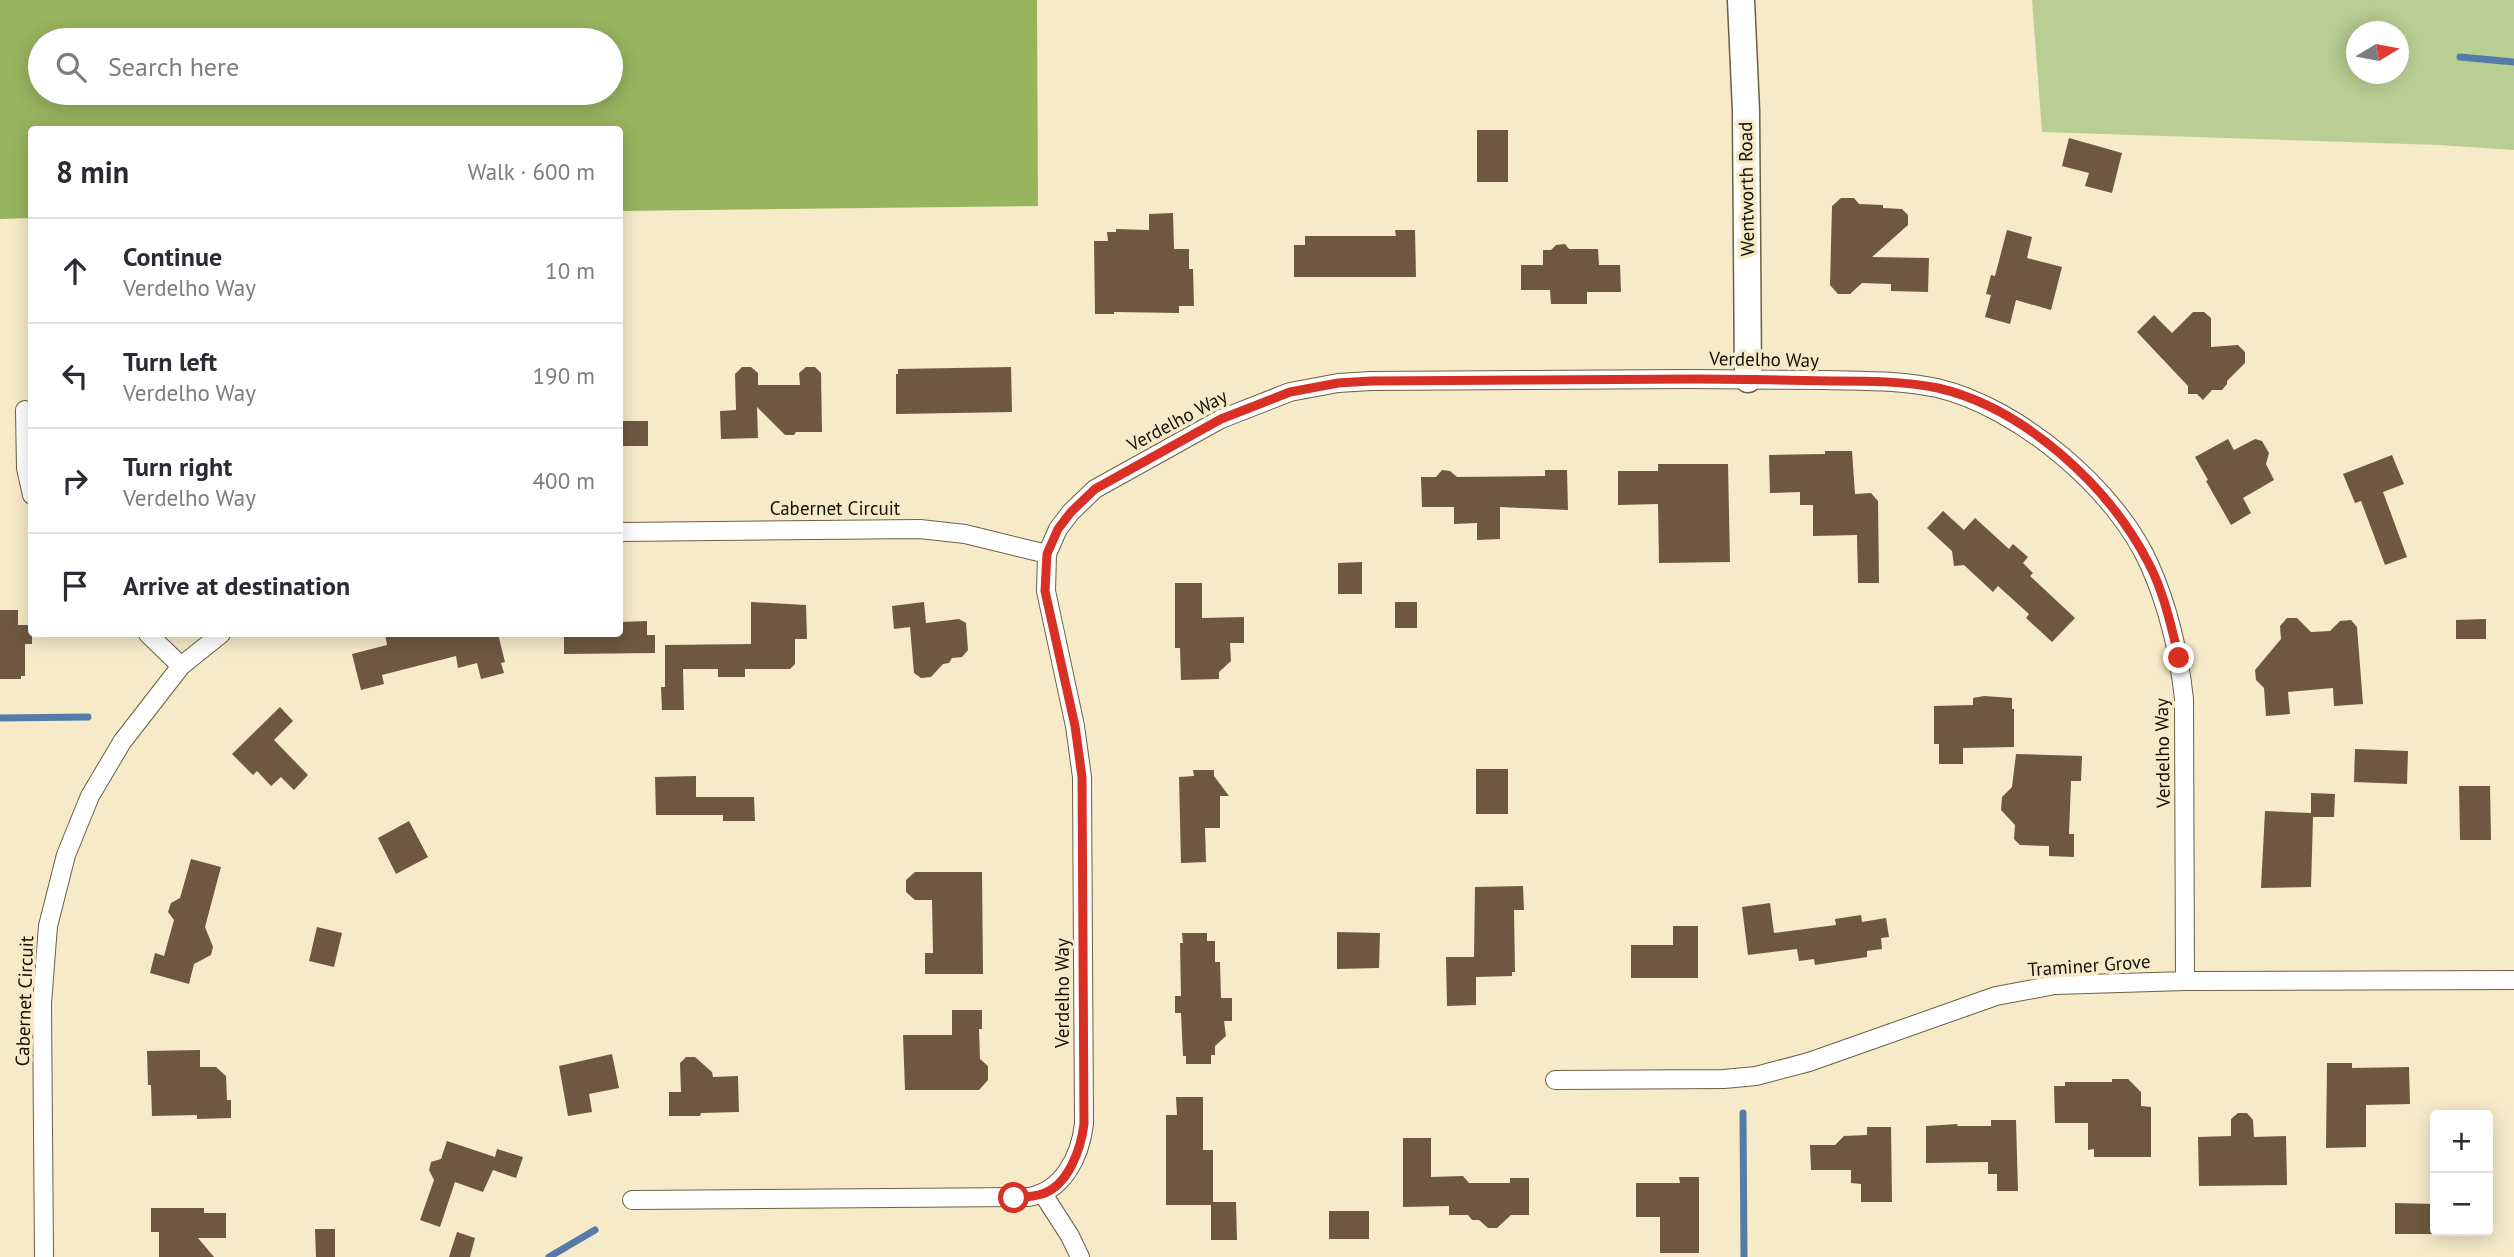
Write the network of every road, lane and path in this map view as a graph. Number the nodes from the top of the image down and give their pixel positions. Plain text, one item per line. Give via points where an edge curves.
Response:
1 (1741, 0) edge
2 (1748, 379) junction
3 (25, 410) dead end
4 (28, 477) edge
5 (623, 532) edge
6 (1047, 554) junction
7 (151, 637) edge
8 (218, 637) edge
9 (181, 666) junction
10 (2514, 979) edge
11 (2185, 981) junction
12 (1555, 1080) dead end
13 (1043, 1194) junction
14 (632, 1200) dead end
15 (44, 1257) edge
16 (1080, 1257) edge

1 - 2 street, Wentworth Road
2 - 6 street, Verdelho Way via 1371,381 1290,392 1221,419 1095,489 1058,529
2 - 11 street, Verdelho Way via 1889,382 1941,389 1965,398 2041,439 2095,487 2126,525 2149,564 2179,658 2184,699
3 - 4 street
5 - 6 street, Cabernet Circuit via 920,529 965,534
6 - 13 street, Verdelho Way via 1045,591 1082,777 1084,1124 1079,1149 1065,1176
7 - 9 street
8 - 9 street, Cabernet Circuit
9 - 15 street, Cabernet Circuit via 122,742 90,796 66,855 48,926 42,1003
10 - 11 street, Traminer Grove
11 - 12 street, Traminer Grove via 2082,982 2024,990 1756,1076
13 - 14 street via 1014,1198
13 - 16 street

